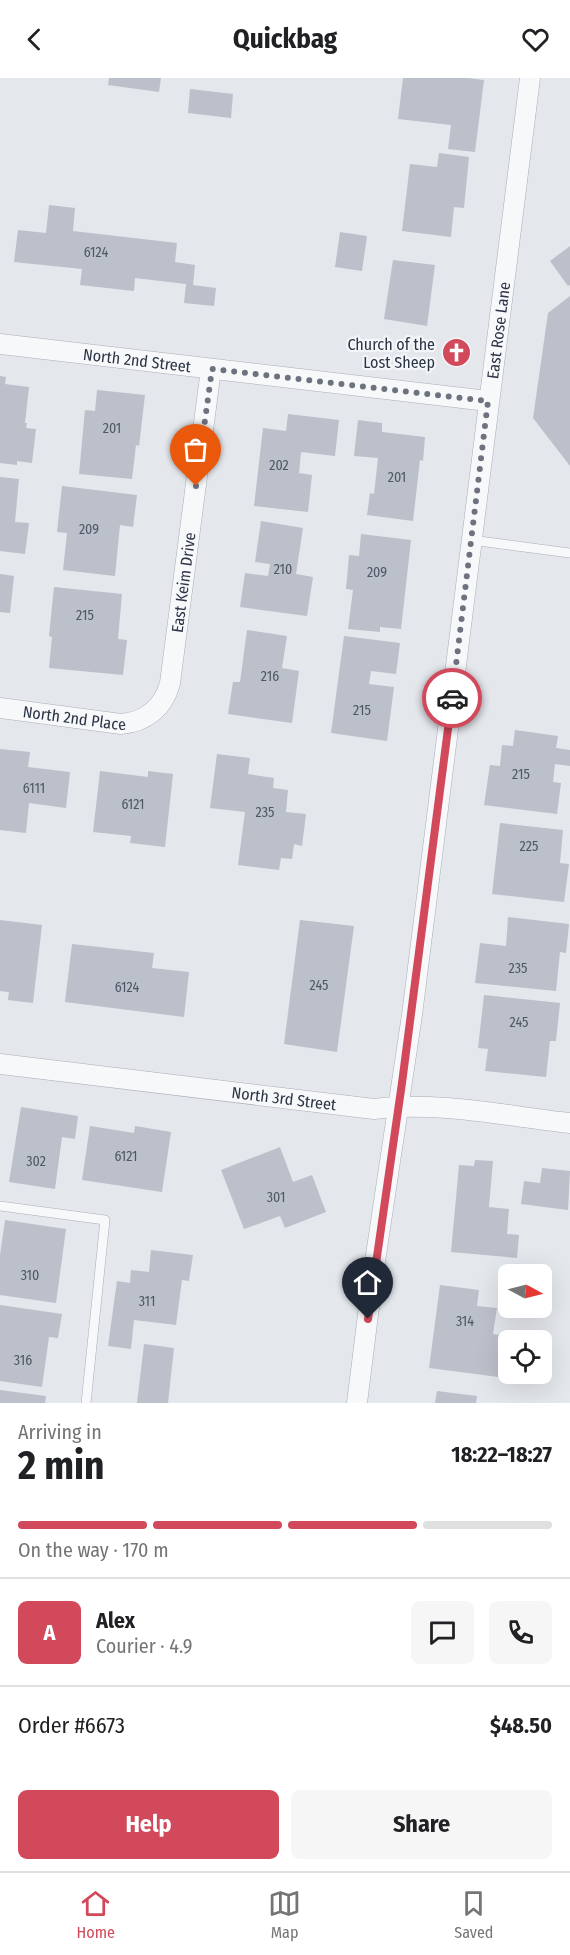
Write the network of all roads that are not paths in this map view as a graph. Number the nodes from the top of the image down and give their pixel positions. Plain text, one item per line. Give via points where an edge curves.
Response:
1 (530, 78) edge
2 (0, 344) edge
3 (212, 369) junction
4 (488, 401) junction
5 (471, 540) junction
6 (570, 553) edge
7 (0, 708) edge
8 (148, 716) joint
9 (0, 1064) edge
10 (399, 1106) junction
11 (570, 1124) edge
12 (0, 1206) edge
13 (86, 1403) edge
14 (357, 1403) edge

1 - 4 street, East Rose Lane
2 - 3 street, North 2nd Street
3 - 4 street, North 2nd Street
3 - 8 street, East Keim Drive via 171,683 160,705
4 - 5 street, East Rose Lane
5 - 6 lane
5 - 10 street, East Rose Lane
7 - 8 street, North 2nd Place via 117,724
9 - 10 street, North 3rd Street via 374,1109
10 - 11 street, North 3rd Street
10 - 14 street, East Rose Lane
12 - 13 lane via 105,1220

